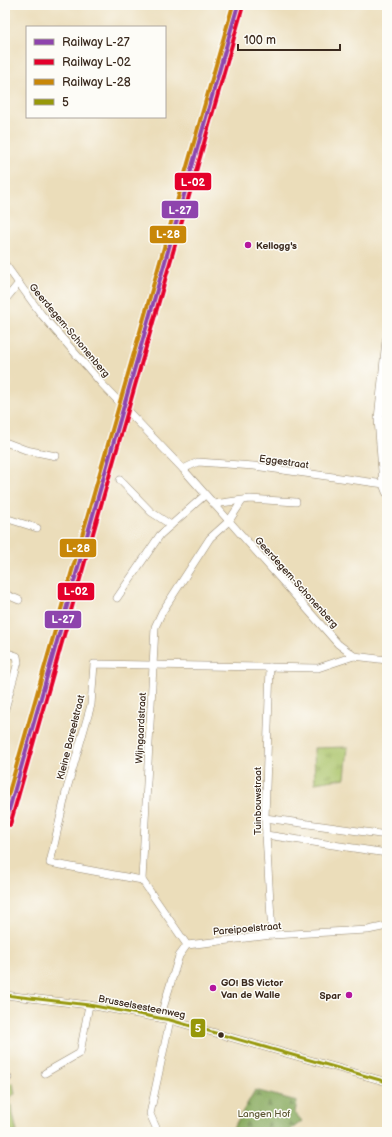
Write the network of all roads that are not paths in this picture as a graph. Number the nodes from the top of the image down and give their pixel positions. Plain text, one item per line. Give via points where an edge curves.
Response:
1 (5, 264) edge
2 (19, 283) junction
3 (5, 300) edge
4 (387, 340) edge
5 (5, 442) edge
6 (56, 456) dead end
7 (183, 470) junction
8 (120, 480) dead end
9 (385, 488) edge
10 (205, 495) junction
11 (242, 501) junction
12 (296, 502) dead end
13 (214, 504) junction
14 (5, 518) edge
15 (229, 521) junction
16 (171, 525) junction
17 (37, 528) dead end
18 (5, 594) edge
19 (117, 598) dead end
20 (19, 600) dead end
21 (5, 652) edge
22 (354, 656) junction
23 (387, 660) edge
24 (153, 664) junction
25 (270, 667) junction
26 (5, 709) edge
27 (265, 818) junction
28 (266, 835) junction
29 (387, 835) edge
30 (387, 853) edge
31 (142, 880) junction
32 (387, 926) edge
33 (272, 935) junction
34 (187, 945) junction
35 (5, 995) edge
36 (89, 1006) junction
37 (160, 1018) junction
38 (170, 1020) junction
39 (45, 1073) dead end
40 (387, 1082) edge
41 (157, 1132) edge

1 - 2 street, Geerdegem-Schonenberg
2 - 3 street
2 - 7 street, Geerdegem-Schonenberg via 41,314 102,384
4 - 9 main road via 379,419
5 - 6 street via 26,450
7 - 9 street, Eggestraat via 198,462 254,466
7 - 10 street, Geerdegem-Schonenberg
8 - 16 street via 151,512
10 - 13 street, Geerdegem-Schonenberg
10 - 16 street
11 - 12 street via 250,499
11 - 13 street
11 - 15 street, Wijngaardstraat
13 - 15 street, Geerdegem-Schonenberg
14 - 17 street
15 - 22 street, Geerdegem-Schonenberg via 338,644
15 - 24 street, Wijngaardstraat via 210,538 162,612 155,627
16 - 19 street via 160,535
18 - 20 street
21 - 26 street via 18,656
22 - 23 street, Geerdegem-Schonenberg
22 - 25 street, Kleine Bareelstraat via 318,668
24 - 25 street, Kleine Bareelstraat
24 - 31 street, Wijngaardstraat
24 - 31 street, Kleine Bareelstraat via 94,664 91,705 66,792 50,863
25 - 27 street, Tuinbouwstraat
27 - 28 street, Tuinbouwstraat
27 - 29 street
28 - 30 street
28 - 33 street, Tuinbouwstraat
31 - 34 street
32 - 33 street, Pareipoelstraat via 368,930
33 - 34 street, Pareipoelstraat
34 - 37 street via 179,956
35 - 36 street, Brusselsesteenweg
36 - 37 street, Brusselsesteenweg
36 - 39 street via 80,1052
37 - 38 street, Brusselsesteenweg
38 - 40 street, Brusselsesteenweg
38 - 41 street via 150,1114

